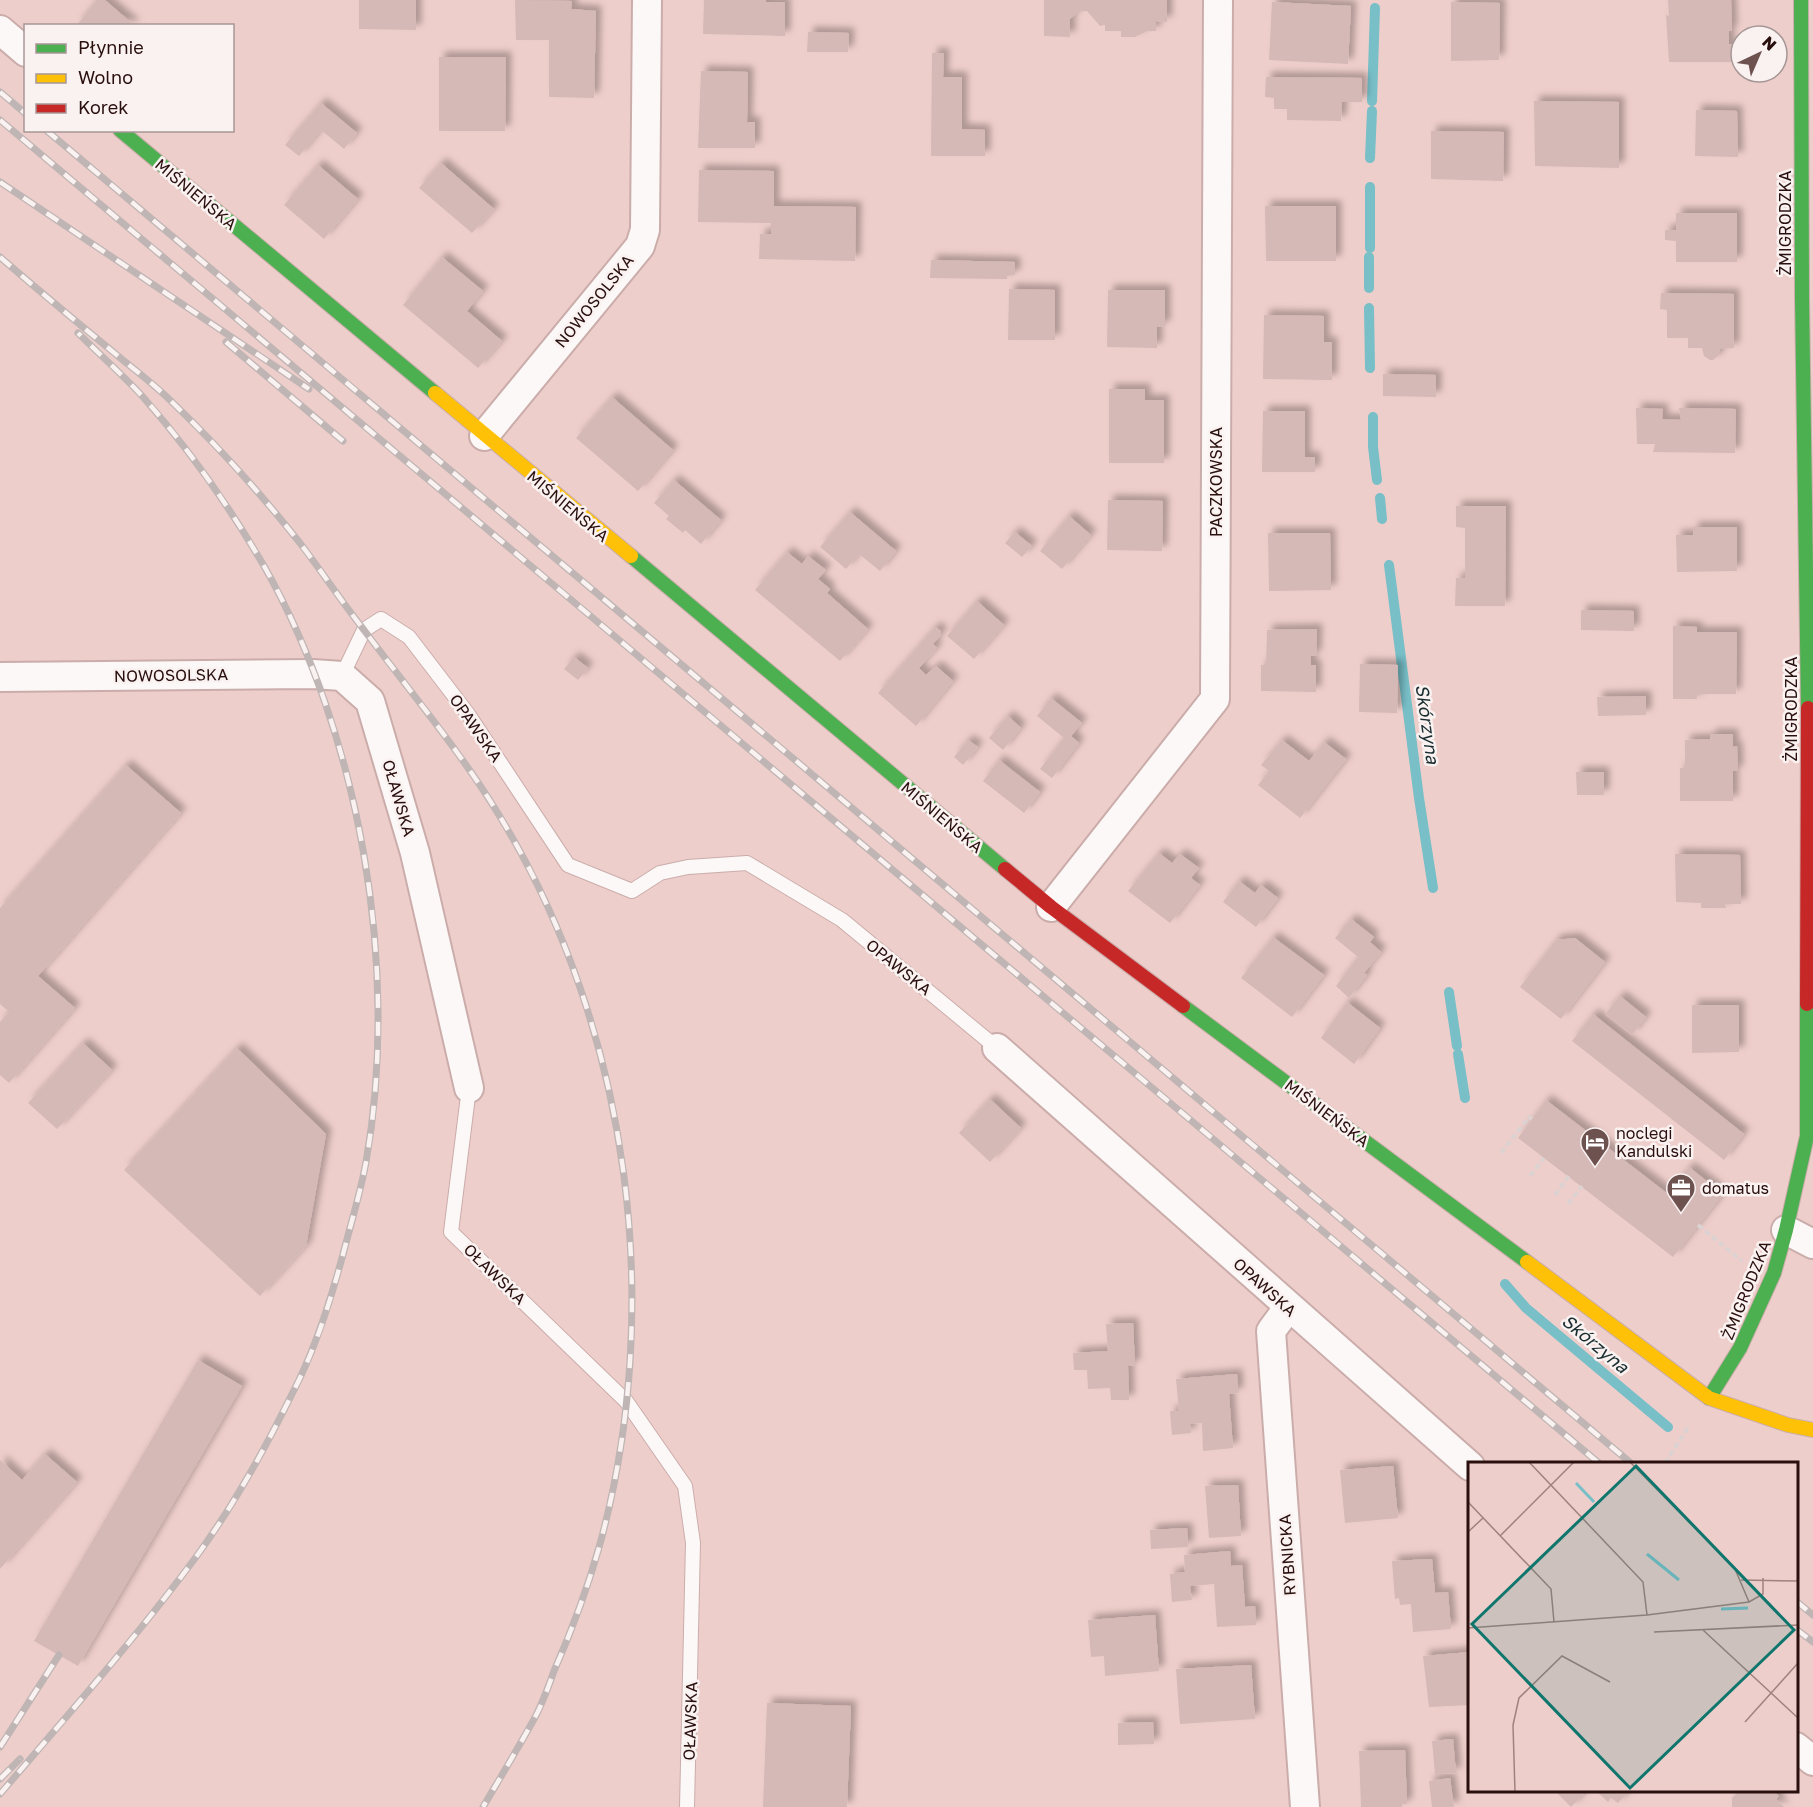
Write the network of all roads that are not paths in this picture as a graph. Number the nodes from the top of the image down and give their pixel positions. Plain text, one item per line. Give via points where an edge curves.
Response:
1 (646, 0) edge
2 (1218, 0) edge
3 (1801, 0) edge
4 (0, 30) edge
5 (24, 50) edge
6 (122, 132) edge
7 (484, 436) junction
8 (342, 676) junction
9 (0, 677) edge
10 (1051, 907) junction
11 (997, 1048) joint
12 (469, 1088) joint
13 (1786, 1230) junction
14 (1813, 1244) edge
15 (1288, 1308) junction
16 (1709, 1398) junction
17 (1813, 1431) edge
18 (1468, 1464) edge
19 (1798, 1748) edge
20 (1813, 1761) edge
21 (687, 1807) edge
22 (1305, 1807) edge

1 - 7 street, NOWOSOLSKA via 645,230 639,246
2 - 10 street, PACZKOWSKA via 1215,699
3 - 13 street, ŻMIGRODZKA via 1808,690 1807,1136
4 - 5 street
6 - 7 street, MIŚNIEŃSKA
7 - 10 street, MIŚNIEŃSKA
8 - 9 street, NOWOSOLSKA
8 - 11 lane, OPAWSKA via 364,630 381,618 409,637 462,705 568,865 632,891 660,873 747,863 842,920
8 - 12 street, OŁAWSKA via 370,701 415,853
10 - 16 street, MIŚNIEŃSKA
11 - 15 street, OPAWSKA
12 - 21 lane, OŁAWSKA via 451,1232 626,1401 685,1486 693,1543
13 - 14 street
13 - 16 street, ŻMIGRODZKA via 1773,1273 1740,1348
15 - 18 street, OPAWSKA
15 - 22 street, RYBNICKA via 1271,1331
16 - 17 street, MIŚNIEŃSKA
19 - 20 street

